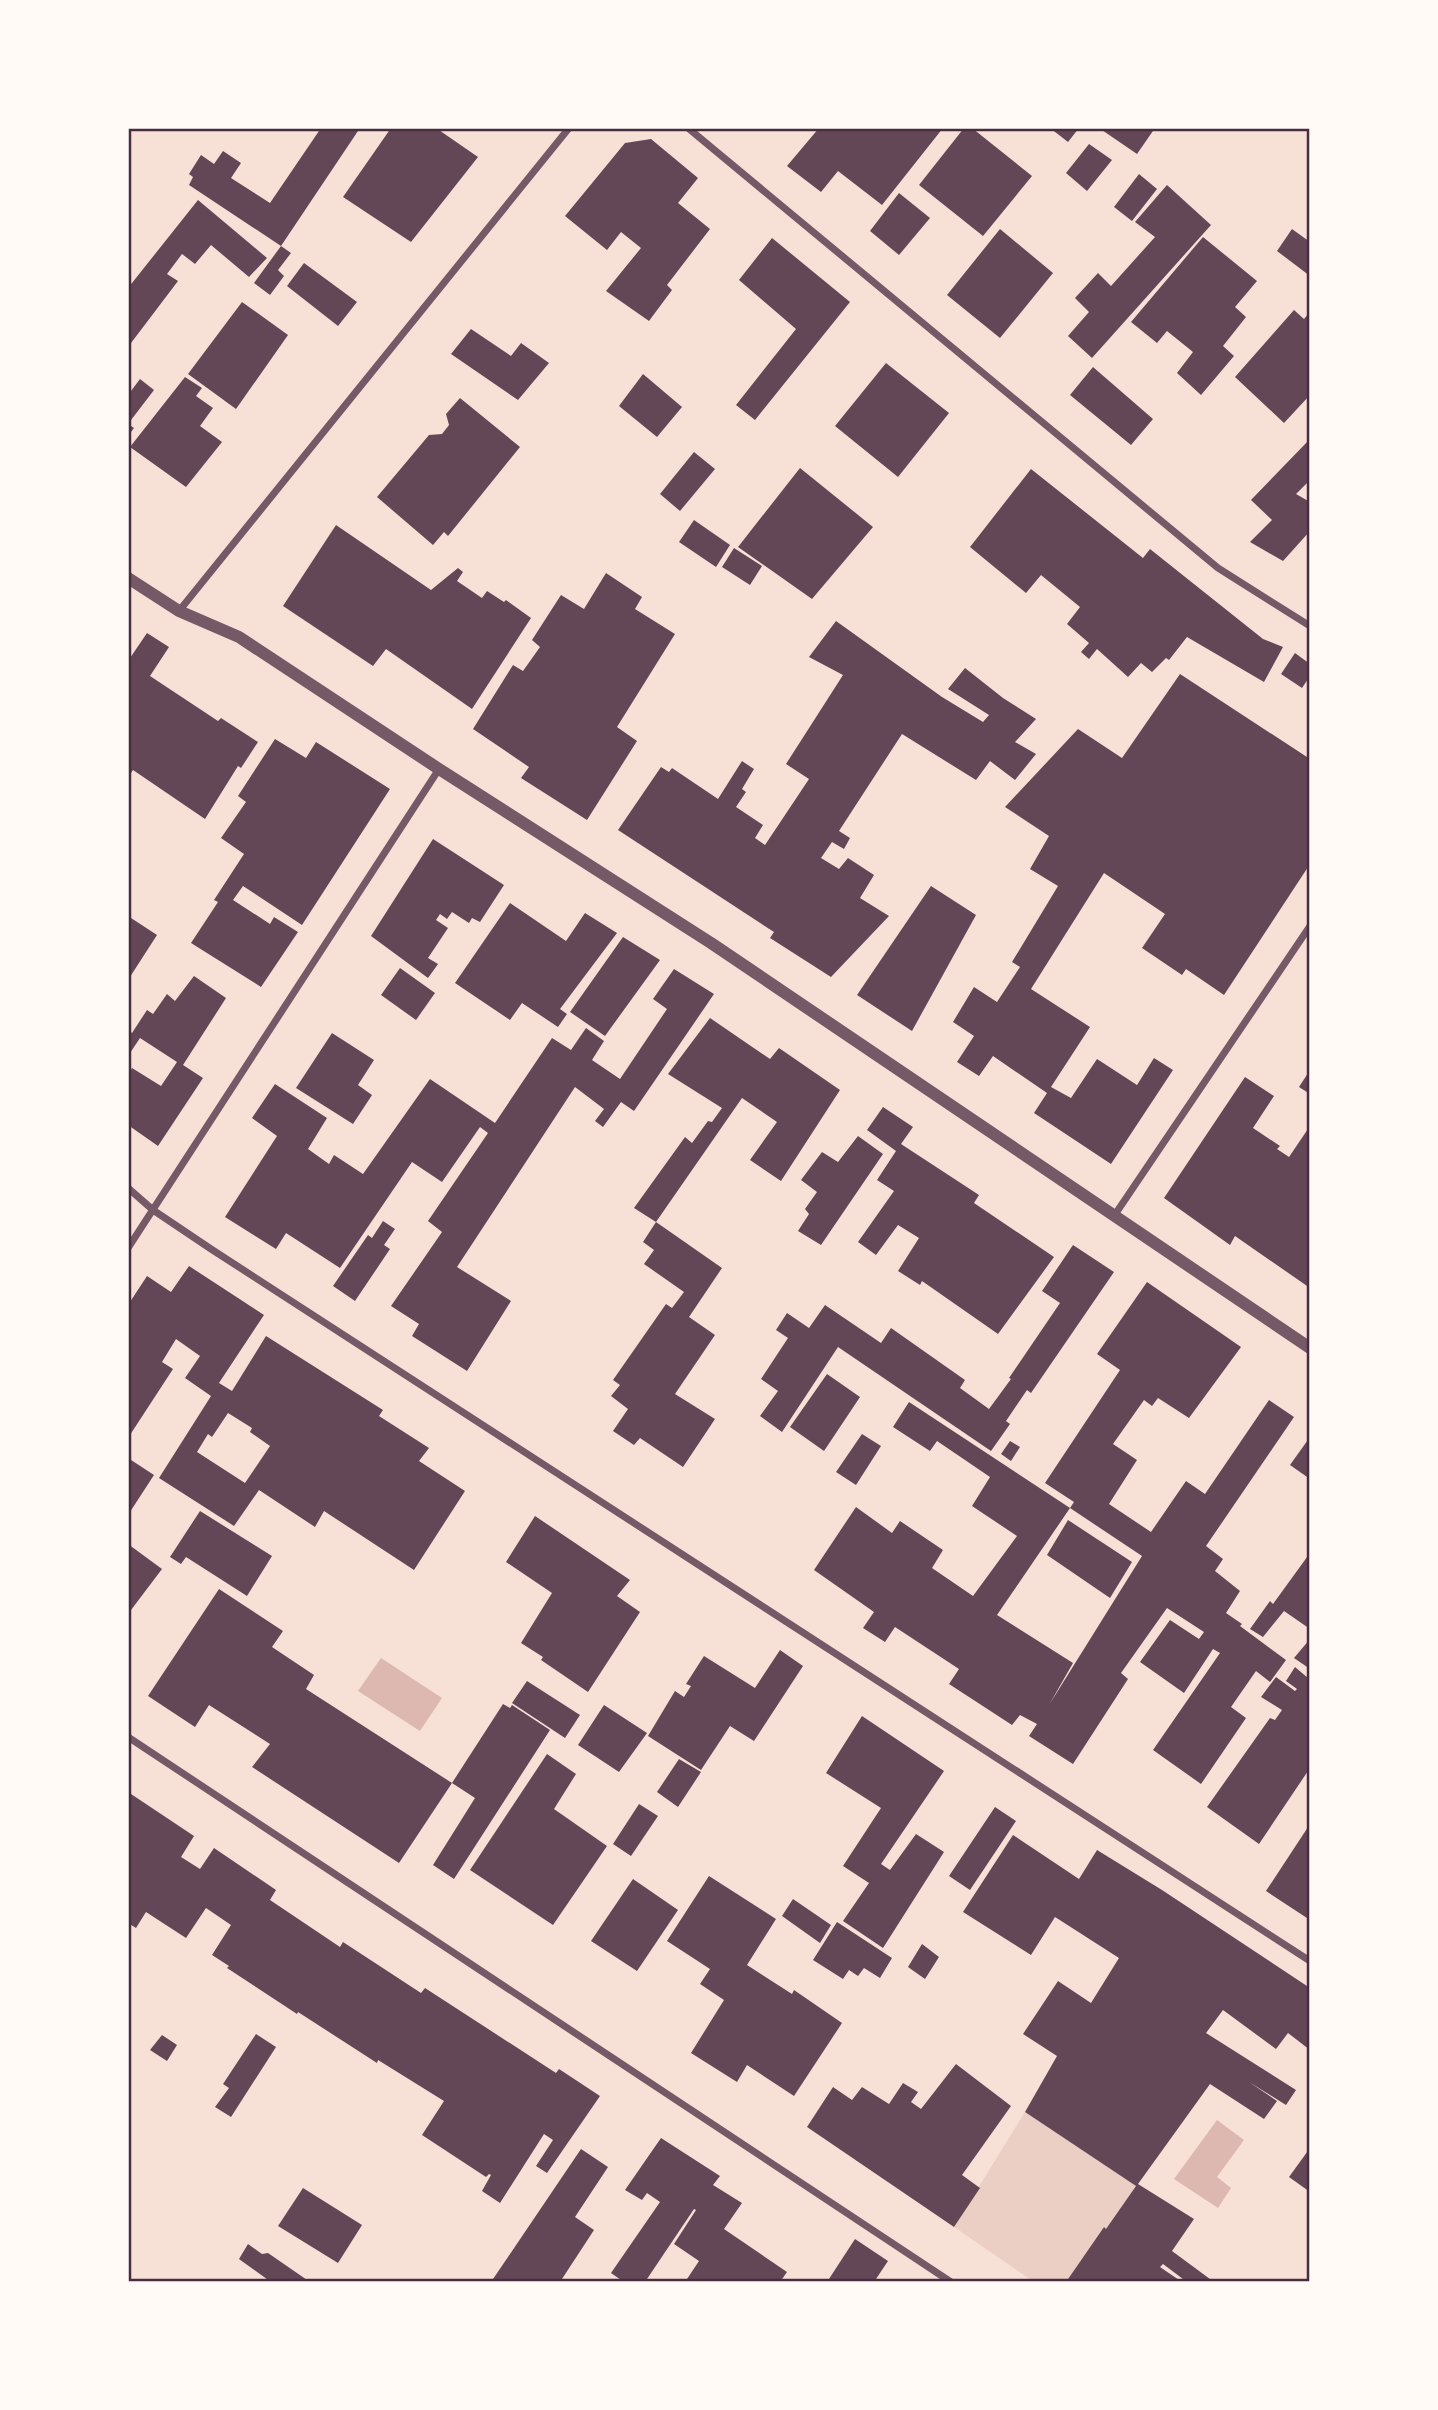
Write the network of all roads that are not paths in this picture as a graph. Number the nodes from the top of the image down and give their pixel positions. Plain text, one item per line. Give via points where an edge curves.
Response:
1 (569, 128) edge
2 (688, 128) edge
3 (128, 578) edge
4 (179, 611) junction
5 (1310, 626) edge
6 (439, 769) junction
7 (1310, 926) edge
8 (128, 1188) edge
9 (153, 1210) junction
10 (1114, 1216) junction
11 (128, 1248) edge
12 (1310, 1348) edge
13 (128, 1737) edge
14 (1310, 1961) edge
15 (951, 2282) edge

1 - 4 street
2 - 5 street via 1218,568
3 - 4 street
4 - 6 street via 239,636
6 - 9 street
6 - 10 street via 711,943
7 - 10 street
8 - 9 street
9 - 11 street
9 - 14 street
10 - 12 street
13 - 15 street

